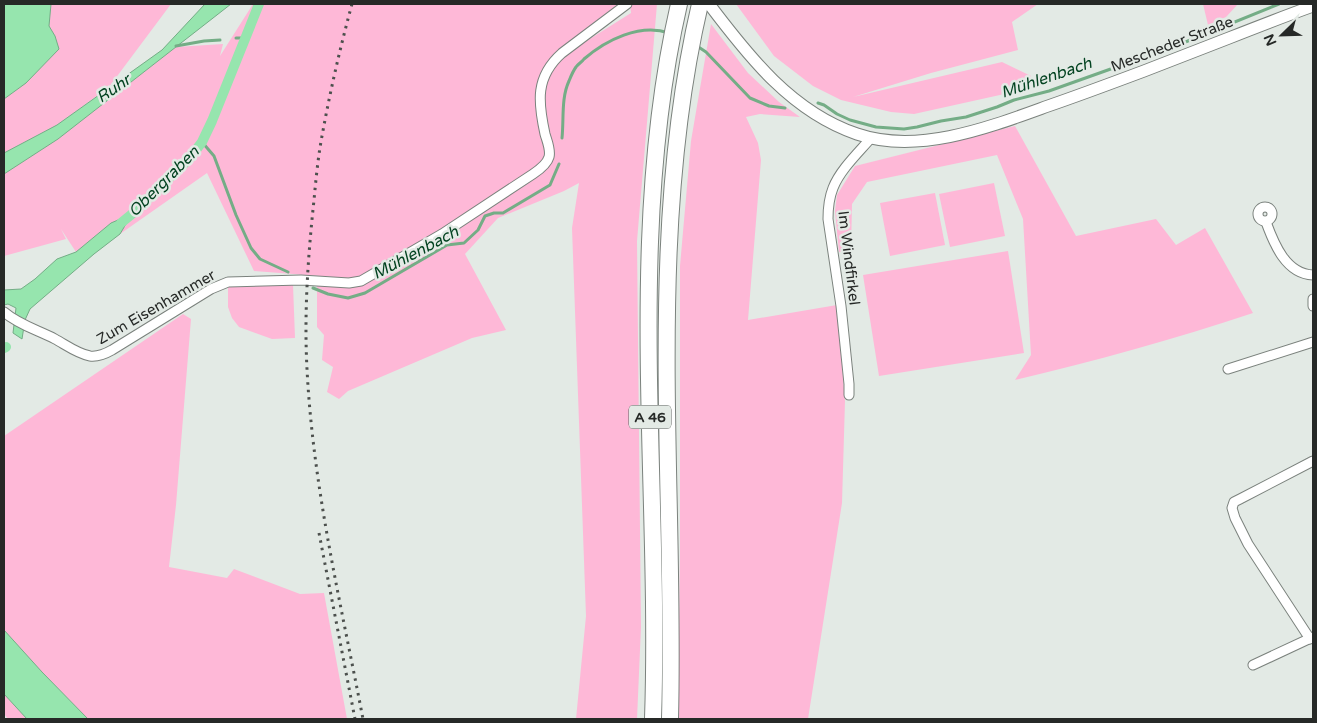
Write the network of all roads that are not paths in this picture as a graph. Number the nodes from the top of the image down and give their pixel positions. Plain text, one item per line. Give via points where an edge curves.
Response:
1 (627, 4) edge
2 (679, 4) edge
3 (700, 4) edge
4 (709, 4) edge
5 (1313, 6) edge
6 (871, 138) junction
7 (1266, 222) dead end
8 (1313, 275) edge
9 (1313, 299) edge
10 (1313, 306) edge
11 (4, 312) edge
12 (1313, 342) edge
13 (1228, 369) dead end
14 (849, 395) dead end
15 (1313, 461) edge
16 (1311, 638) edge
17 (1253, 665) dead end
18 (653, 719) edge
19 (670, 719) edge

1 - 11 street, Zum Eisenhammer via 556,58 545,74 539,94 549,149 545,163 442,234 368,278 356,282 228,282 99,356 83,354 13,320
2 - 18 highway, A 46 via 660,116 649,250
3 - 19 highway, A 46 via 680,118 668,248 666,388
4 - 6 street, Mescheder Straße via 763,72 787,94 824,120
5 - 6 street, Mescheder Straße via 1291,10 1099,88 1004,122 950,137 913,142
6 - 14 street, Im Windfirkel via 838,178 828,207
7 - 8 street via 1287,262 1299,271
9 - 10 street
12 - 13 street
15 - 16 street via 1232,504 1248,544
16 - 17 street

